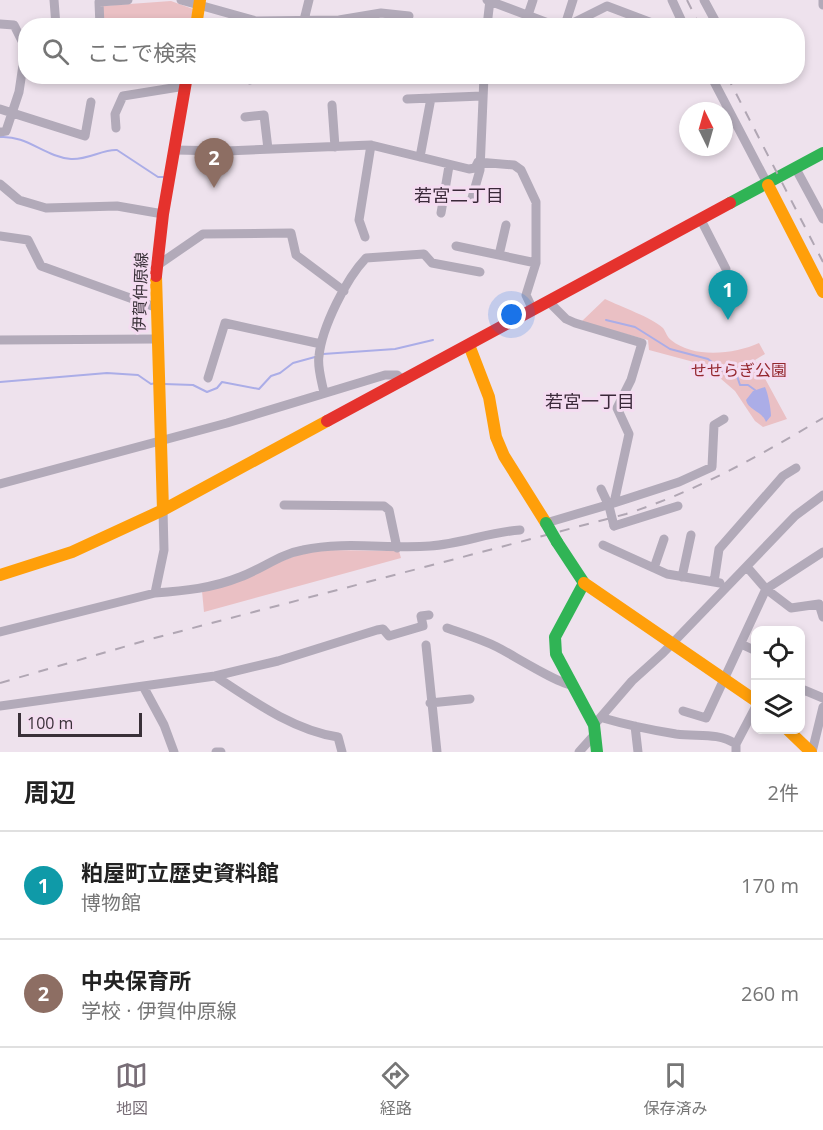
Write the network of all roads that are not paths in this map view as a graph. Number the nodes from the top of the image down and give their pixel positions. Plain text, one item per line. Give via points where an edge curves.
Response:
1 (54, 0) edge
2 (128, 0) edge
3 (181, 0) edge
4 (309, 0) edge
5 (489, 0) edge
6 (533, 0) edge
7 (573, 0) edge
8 (672, 0) edge
9 (704, 0) edge
10 (823, 0) edge
11 (199, 3) edge
12 (602, 4) edge
13 (823, 5) edge
14 (528, 15) junction
15 (409, 16) dead end
16 (55, 18) edge
17 (100, 18) edge
18 (197, 18) edge
19 (246, 18) edge
20 (304, 18) edge
21 (351, 18) edge
22 (488, 18) edge
23 (536, 18) edge
24 (567, 18) edge
25 (577, 18) edge
26 (640, 18) edge
27 (680, 18) edge
28 (714, 18) edge
29 (0, 24) edge
30 (18, 32) edge
31 (20, 84) edge
32 (173, 84) edge
33 (186, 84) edge
34 (484, 84) edge
35 (715, 84) edge
36 (483, 96) junction
37 (431, 98) junction
38 (407, 99) dead end
39 (91, 102) dead end
40 (332, 105) dead end
41 (0, 109) edge
42 (12, 111) junction
43 (245, 117) dead end
44 (116, 128) dead end
45 (0, 132) edge
46 (371, 146) junction
47 (335, 147) junction
48 (267, 149) junction
49 (175, 150) junction
50 (823, 153) edge
51 (420, 157) junction
52 (478, 162) junction
53 (449, 166) junction
54 (796, 168) junction
55 (0, 184) edge
56 (768, 185) junction
57 (472, 198) dead end
58 (441, 213) dead end
59 (163, 214) junction
60 (823, 219) edge
61 (701, 220) junction
62 (506, 225) dead end
63 (0, 236) edge
64 (365, 237) dead end
65 (456, 246) dead end
66 (499, 255) junction
67 (536, 263) junction
68 (156, 267) junction
69 (726, 269) dead end
70 (480, 272) dead end
71 (344, 291) junction
72 (823, 292) edge
73 (549, 302) junction
74 (155, 307) junction
75 (533, 310) junction
76 (155, 339) junction
77 (0, 340) edge
78 (321, 344) junction
79 (469, 345) junction
80 (208, 378) dead end
81 (404, 381) junction
82 (324, 393) junction
83 (724, 419) dead end
84 (159, 441) junction
85 (796, 468) dead end
86 (0, 484) edge
87 (601, 489) dead end
88 (822, 499) edge
89 (284, 504) dead end
90 (611, 504) junction
91 (678, 506) dead end
92 (163, 510) junction
93 (546, 523) junction
94 (520, 530) dead end
95 (691, 535) dead end
96 (664, 539) dead end
97 (603, 545) dead end
98 (397, 548) junction
99 (823, 552) edge
100 (747, 567) junction
101 (654, 568) junction
102 (0, 575) edge
103 (682, 577) junction
104 (714, 582) junction
105 (584, 583) junction
106 (726, 588) junction
107 (766, 589) junction
108 (155, 593) junction
109 (429, 615) dead end
110 (823, 617) edge
111 (447, 628) dead end
112 (0, 632) edge
113 (672, 644) junction
114 (741, 644) junction
115 (426, 645) dead end
116 (751, 649) edge
117 (215, 676) junction
118 (725, 679) junction
119 (573, 685) junction
120 (143, 686) junction
121 (805, 690) edge
122 (751, 697) edge
123 (823, 698) edge
124 (470, 699) dead end
125 (430, 704) junction
126 (0, 705) edge
127 (823, 707) edge
128 (683, 711) dead end
129 (751, 716) edge
130 (597, 725) junction
131 (635, 726) junction
132 (793, 734) edge
133 (736, 748) edge
134 (174, 752) edge
135 (216, 752) edge
136 (221, 752) edge
137 (342, 752) edge
138 (437, 752) edge
139 (579, 752) edge
140 (597, 752) edge
141 (638, 752) edge
142 (811, 752) edge

1 - 16 street
2 - 17 street via 99,2
3 - 11 street
4 - 20 street
5 - 14 street
5 - 22 street
6 - 14 street
7 - 24 street
8 - 27 street
9 - 28 street
10 - 13 street
11 - 18 main road
11 - 19 street
12 - 25 street
12 - 26 street
14 - 23 street
15 - 21 street via 381,13
29 - 30 street via 14,25
31 - 42 street
32 - 44 street via 123,96 115,114
33 - 49 main road, 伊賀仲原線
34 - 36 street
35 - 56 street
36 - 37 street
36 - 52 street
37 - 38 street
37 - 51 street
39 - 42 street via 85,136
40 - 47 street
41 - 42 street
42 - 45 street via 6,131
43 - 48 street via 264,115
46 - 47 street
46 - 51 street
46 - 64 street via 359,220
47 - 48 street
48 - 49 street
49 - 59 main road, 伊賀仲原線
50 - 54 main road
51 - 53 street
52 - 53 street via 469,169
52 - 57 street via 480,170
52 - 67 street via 514,165 521,170 537,202
53 - 58 street
54 - 56 main road
54 - 60 street
55 - 59 street via 19,200 46,208 117,206
56 - 61 main road
56 - 72 main road
59 - 68 main road, 伊賀仲原線
61 - 69 street
61 - 73 main road
62 - 66 street
63 - 74 street via 28,240 41,266
65 - 66 street
66 - 67 street
67 - 75 street via 526,295
68 - 71 street via 202,234 291,233 296,255
68 - 74 main road, 伊賀仲原線
70 - 71 street via 432,262 424,254 366,258
71 - 78 street
73 - 75 main road
73 - 90 street via 575,323 642,343 631,380 617,408 629,434
74 - 76 main road, 伊賀仲原線
75 - 79 main road
76 - 77 street
76 - 84 main road, 伊賀仲原線
78 - 80 street via 225,323
78 - 82 street via 318,358
79 - 81 main road
79 - 93 main road via 489,397 496,437 504,456
81 - 82 street via 397,375 385,375
81 - 92 main road
82 - 84 street
83 - 90 street via 714,425 712,467
84 - 86 street
84 - 92 main road, 伊賀仲原線
85 - 104 street via 783,476 719,549
87 - 90 street
88 - 100 street via 795,516
89 - 98 street via 384,506 389,510
90 - 91 street, bridge via 615,526
90 - 93 street
92 - 102 main road via 72,552
92 - 108 street via 164,550
93 - 105 main road, bridge
94 - 98 street via 500,531 468,542
95 - 103 street
96 - 101 street
97 - 101 street
98 - 108 street via 301,550 240,577 188,591
99 - 107 street
100 - 106 street
100 - 107 street
101 - 103 street
103 - 104 street
104 - 106 street
105 - 113 main road
105 - 119 main road via 555,637 558,660
106 - 113 street
107 - 110 street via 791,608 819,604
107 - 114 street
108 - 112 street
109 - 117 street via 421,616 423,626 389,636 383,629 377,630
111 - 119 street via 494,645 564,685
113 - 118 main road
113 - 130 street via 632,681
114 - 116 street
114 - 118 street
115 - 125 street
117 - 120 street
117 - 137 street via 262,707 320,734 338,737
118 - 122 main road
118 - 128 street via 706,718
119 - 130 main road
120 - 126 street
120 - 134 street
121 - 123 street
124 - 125 street
125 - 138 street
127 - 142 street
129 - 133 street
130 - 131 street
130 - 139 street
130 - 140 main road
131 - 133 street via 688,735 711,734
131 - 141 street
132 - 142 main road
135 - 136 street

